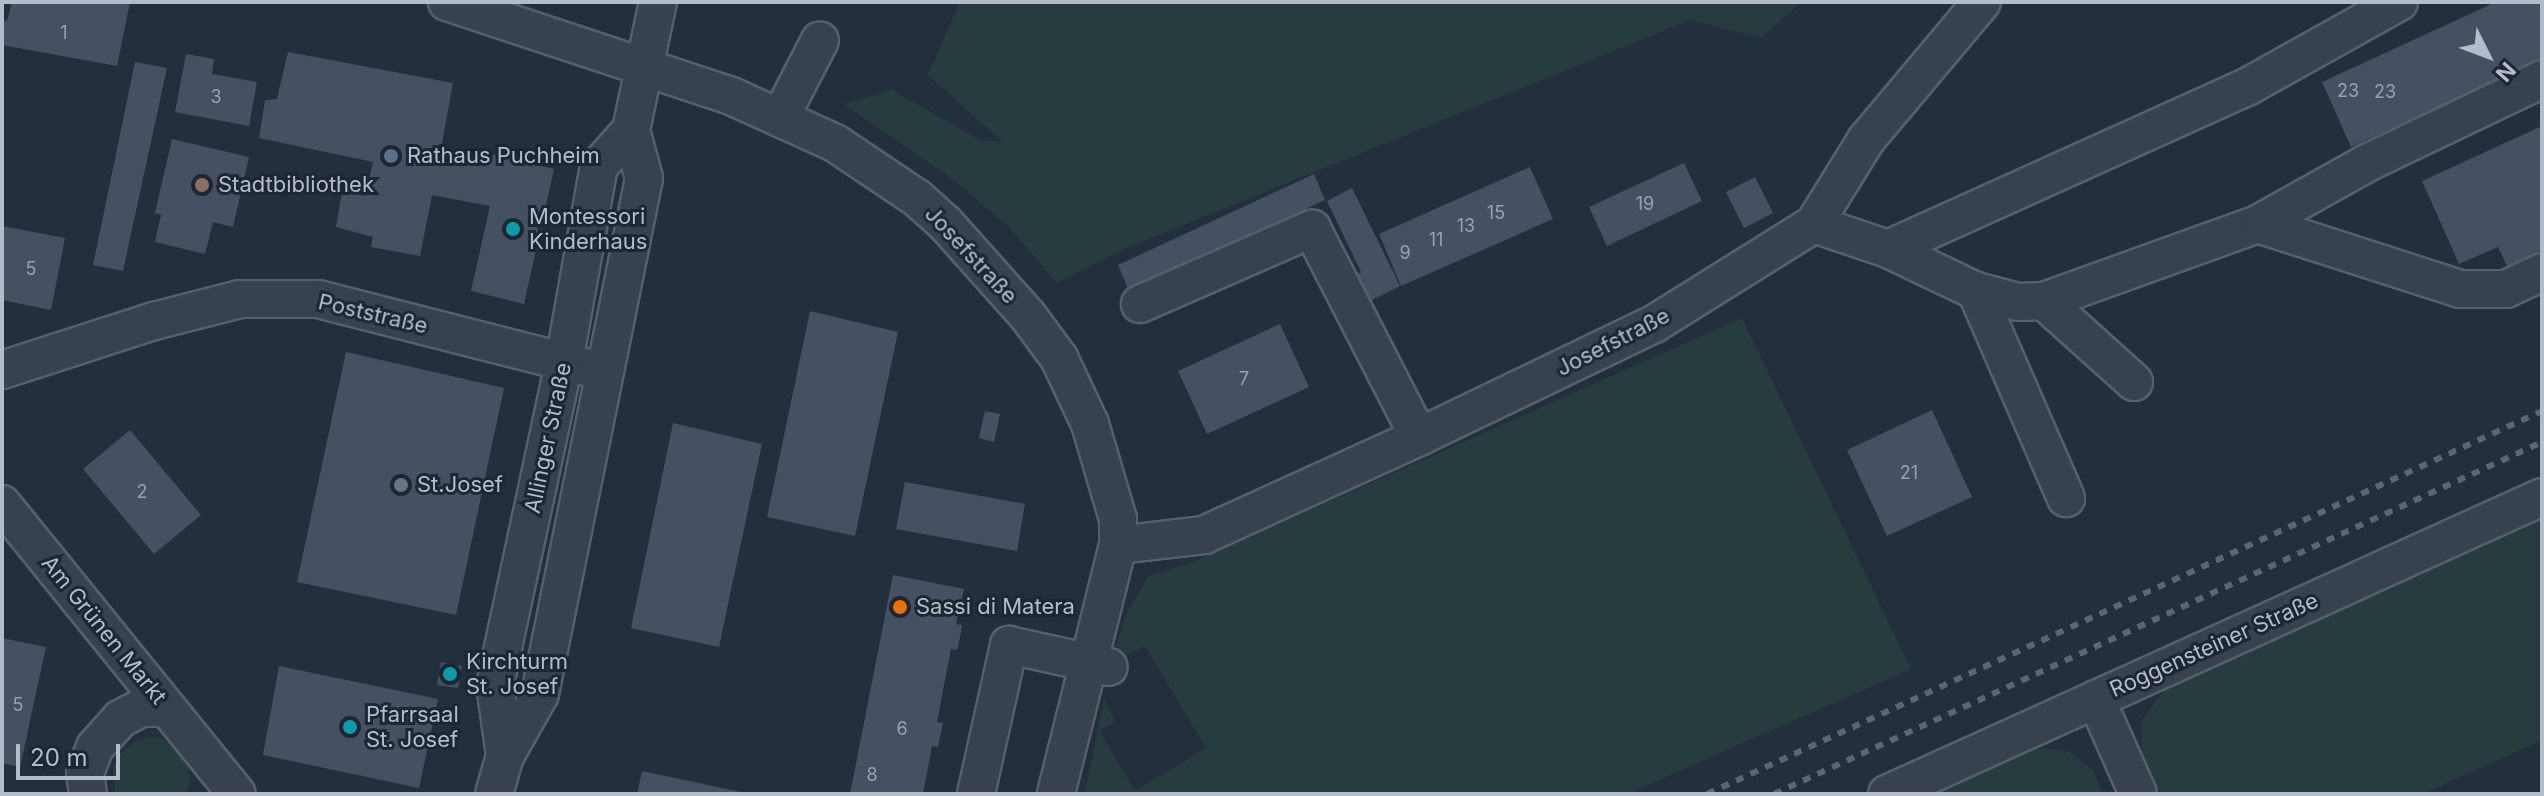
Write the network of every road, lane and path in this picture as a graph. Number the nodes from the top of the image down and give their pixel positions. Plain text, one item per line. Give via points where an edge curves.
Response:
1 (447, 2) edge
2 (658, 2) edge
3 (1982, 2) edge
4 (2399, 2) edge
5 (820, 40) dead end
6 (646, 67) junction
7 (2542, 79) edge
8 (781, 116) junction
9 (631, 130) junction
10 (1814, 224) junction
11 (2258, 224) junction
12 (1888, 249) junction
13 (2542, 272) edge
14 (1976, 291) junction
15 (2044, 301) junction
16 (1140, 304) dead end
17 (564, 362) junction
18 (2, 370) edge
19 (606, 371) junction
20 (2134, 382) dead end
21 (1419, 437) junction
22 (2542, 497) edge
23 (2066, 498) dead end
24 (2, 504) edge
25 (1118, 545) junction
26 (1099, 664) junction
27 (2096, 699) junction
28 (167, 708) junction
29 (505, 756) junction
30 (88, 794) edge
31 (237, 794) edge
32 (494, 794) edge
33 (976, 794) edge
34 (1056, 794) edge
35 (1887, 794) edge
36 (2138, 794) edge

1 - 6 street, Josefstraße
2 - 6 street, Allinger Straße
3 - 10 street via 1866,140
4 - 12 street via 2247,87
5 - 8 street
6 - 8 street, Josefstraße
6 - 9 street, Allinger Straße
7 - 11 street via 2367,163
8 - 25 street, Josefstraße via 835,143 917,198 1028,316 1059,358 1090,424 1118,519
9 - 17 street, Allinger Straße via 599,166
9 - 19 street, Allinger Straße via 644,178
10 - 12 street
10 - 21 street, Josefstraße via 1654,324
11 - 13 street via 2460,289 2506,289
11 - 15 street
12 - 14 street
14 - 15 street via 2018,302
14 - 23 street
15 - 20 street
16 - 21 street via 1312,229
17 - 18 street, Poststraße via 318,299 240,299
17 - 19 street, Poststraße
17 - 29 street, Allinger Straße via 495,685
19 - 29 street, Allinger Straße via 540,694
21 - 25 street, Josefstraße via 1204,535
22 - 27 street, Roggensteiner Straße
24 - 28 street, Am Grünen Markt
25 - 26 street, Josefstraße
26 - 33 street via 1009,645
26 - 34 street, Josefstraße
27 - 35 street, Roggensteiner Straße
27 - 36 street
28 - 30 street via 141,708 120,719 95,747 85,773
28 - 31 street, Am Grünen Markt
29 - 32 street, Allinger Straße

